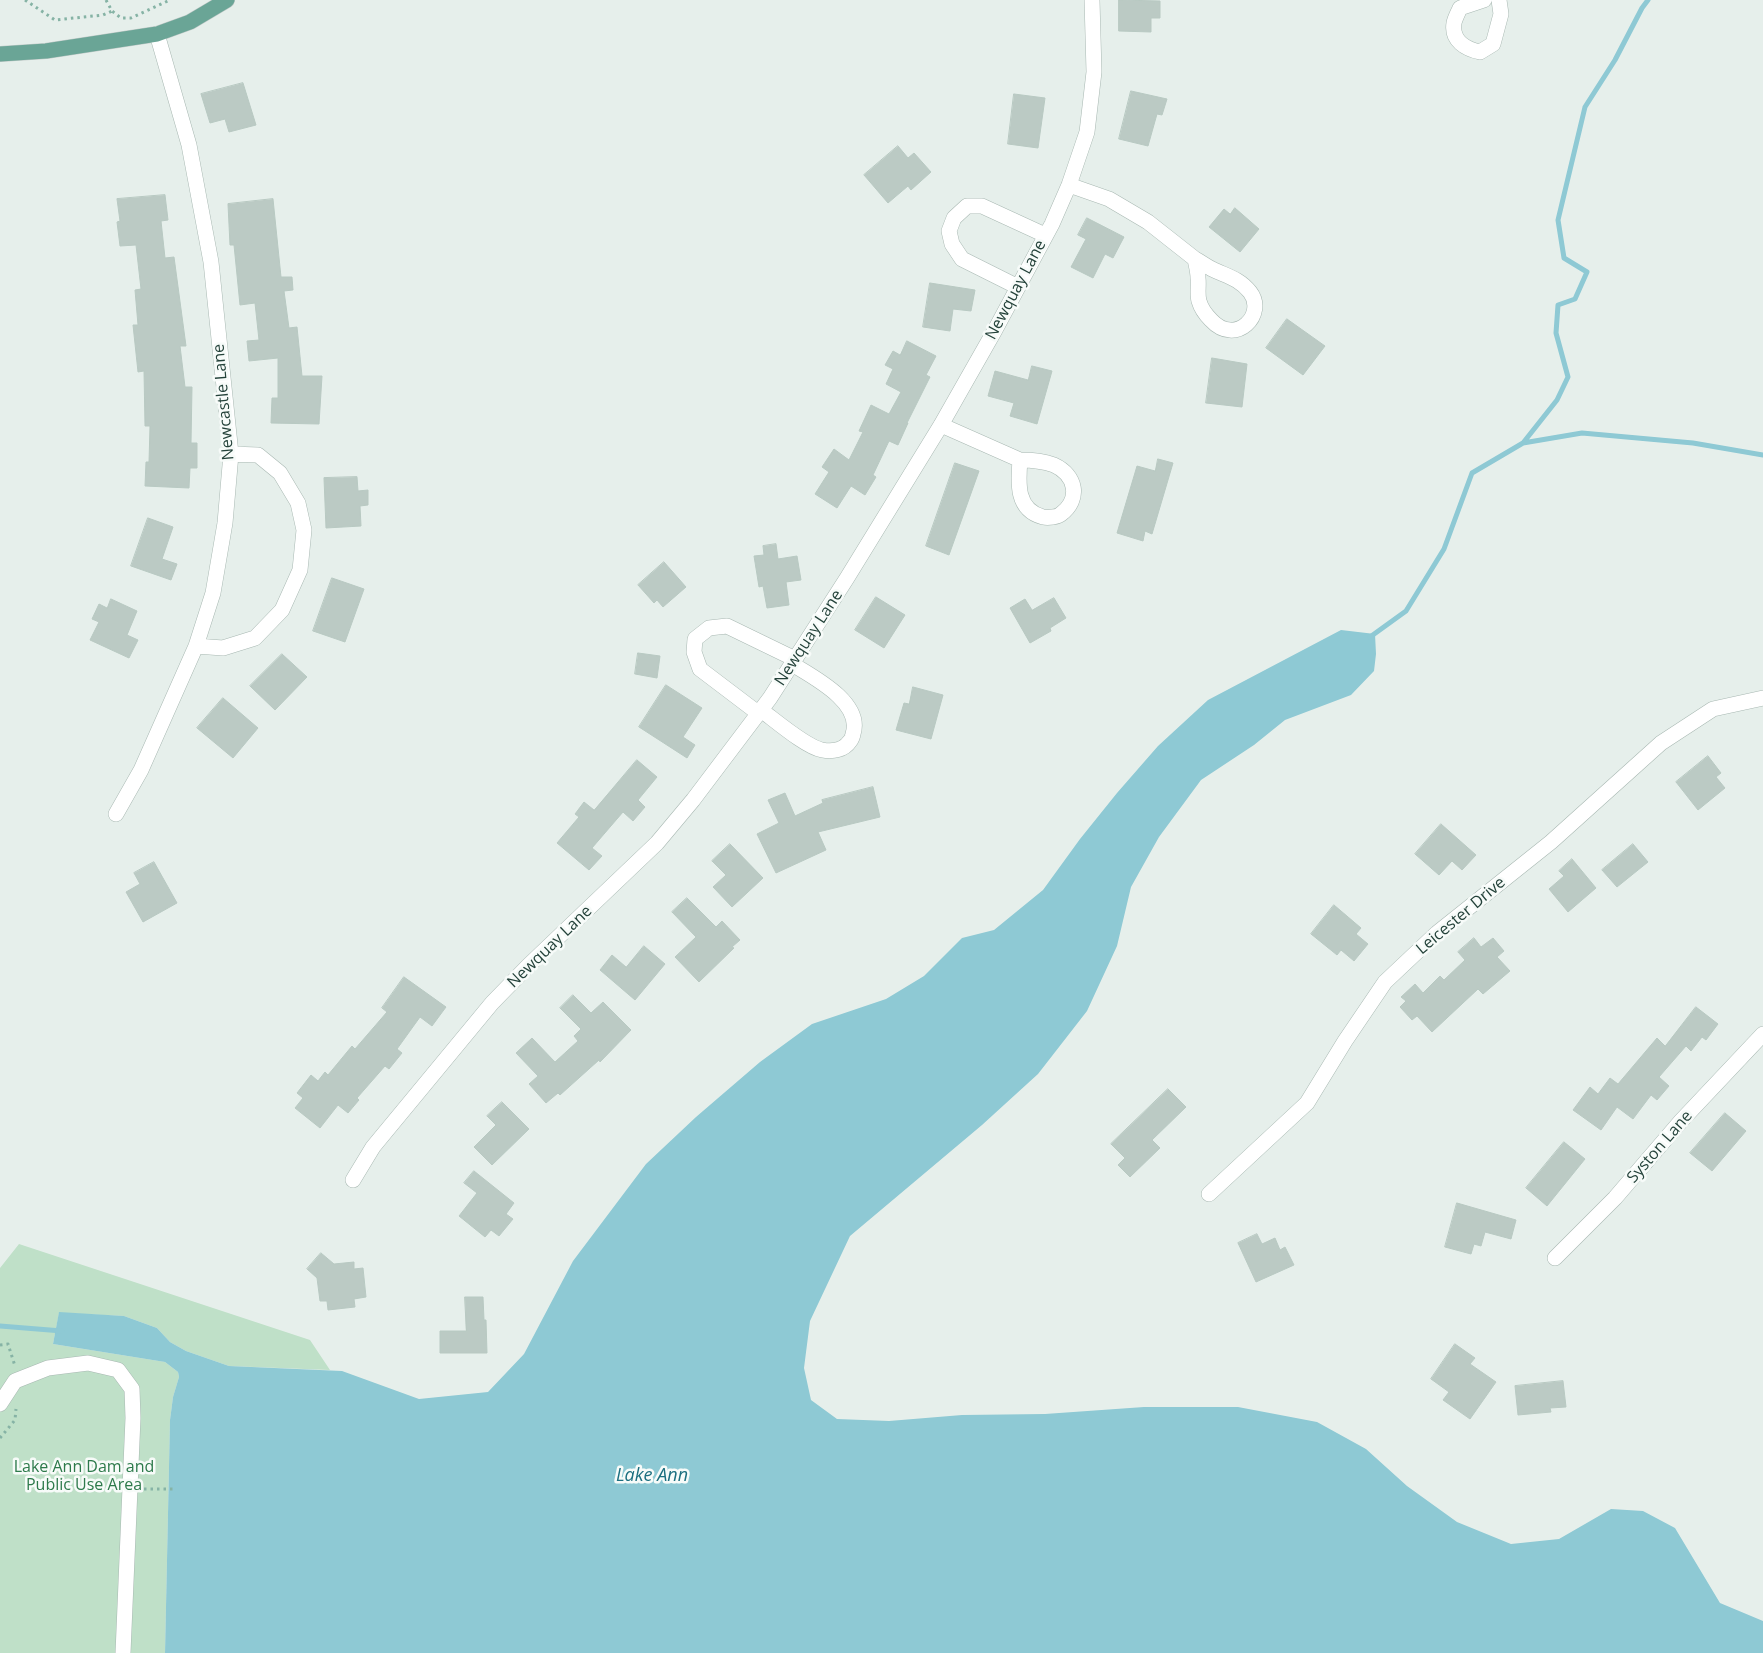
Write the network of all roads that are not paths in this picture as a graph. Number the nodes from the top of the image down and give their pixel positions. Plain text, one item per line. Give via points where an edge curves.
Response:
1 (227, 0) edge
2 (1092, 0) edge
3 (1484, 0) edge
4 (1499, 0) edge
5 (157, 34) junction
6 (0, 54) edge
7 (1069, 184) junction
8 (1045, 235) junction
9 (1195, 259) junction
10 (1018, 287) junction
11 (941, 425) junction
12 (231, 454) junction
13 (1020, 460) dead end
14 (196, 646) junction
15 (794, 661) junction
16 (1763, 698) edge
17 (760, 711) junction
18 (116, 814) dead end
19 (1763, 1034) edge
20 (353, 1180) dead end
21 (1209, 1194) dead end
22 (1555, 1258) dead end
23 (0, 1404) edge
24 (123, 1653) edge

1 - 5 main road via 190,22
2 - 7 street, Newquay Lane via 1094,72 1088,124
3 - 4 street via 1460,8 1454,24 1456,38 1466,49 1480,52 1493,44 1501,14
5 - 6 main road via 46,51
5 - 12 street, Newcastle Lane via 189,145 211,262
7 - 8 street, Newquay Lane
7 - 9 street via 1109,199 1148,222
8 - 10 street, Newquay Lane
8 - 10 street via 982,206 967,206 954,218 949,231 952,244 962,259
9 - 9 street via 1199,300 1206,315 1216,326 1230,331 1243,328 1252,318 1255,306 1252,294 1240,281
10 - 11 street, Newquay Lane
11 - 13 street
11 - 15 street, Newquay Lane
12 - 14 street, Newcastle Lane via 225,523 213,593
12 - 14 street via 258,455 280,472 298,502 304,530 300,570 282,610 255,638 223,648
14 - 18 street, Newcastle Lane via 141,770
15 - 17 street, Newquay Lane
15 - 17 street via 850,708 856,725 851,741 838,751 821,750
15 - 17 street via 727,626 709,628 695,639 694,652 700,669
16 - 21 street, Leicester Drive via 1713,709 1662,743 1551,842 1437,933 1385,982 1307,1103
17 - 20 street, Newquay Lane via 657,843 528,966 469,1029 373,1147
19 - 22 street, Syston Lane via 1681,1121 1615,1198
23 - 24 street via 15,1381 48,1368 88,1363 118,1370 132,1389

